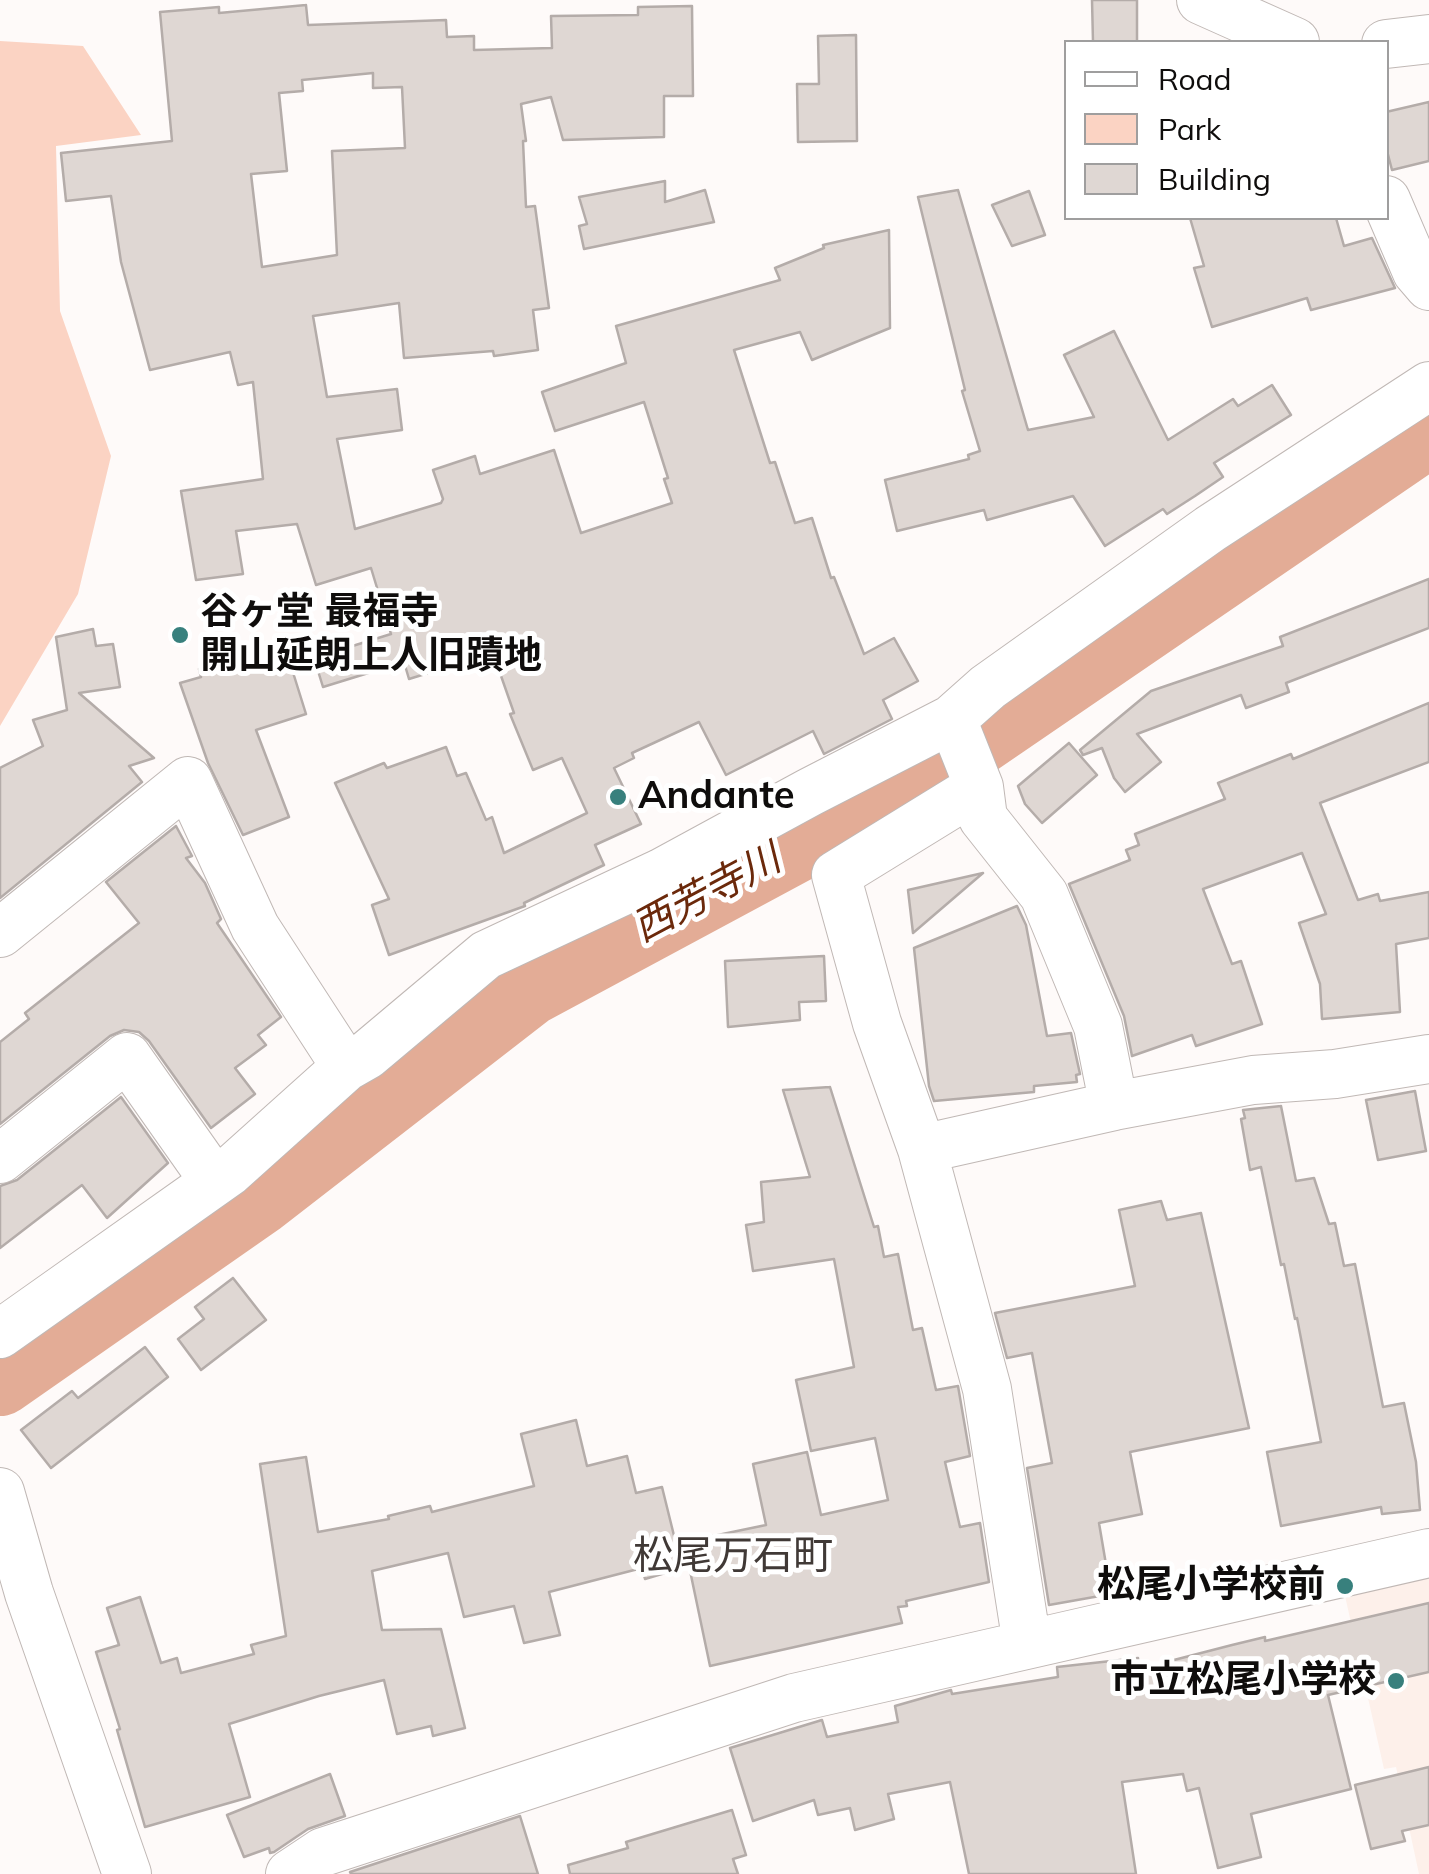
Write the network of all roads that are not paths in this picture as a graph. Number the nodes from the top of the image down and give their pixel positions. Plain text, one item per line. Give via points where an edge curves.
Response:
1 (1201, 0) edge
2 (1429, 39) edge
3 (1290, 40) edge
4 (1389, 44) edge
5 (1389, 207) edge
6 (1429, 286) edge
7 (1429, 386) edge
8 (952, 719) junction
9 (979, 787) junction
10 (0, 933) edge
11 (1429, 1059) edge
12 (346, 1068) junction
13 (1114, 1106) junction
14 (922, 1149) junction
15 (0, 1159) edge
16 (215, 1182) junction
17 (0, 1334) edge
18 (0, 1492) edge
19 (1429, 1553) edge
20 (1027, 1644) junction
21 (128, 1874) edge
22 (290, 1874) edge

1 - 3 street
2 - 4 street
5 - 6 street
7 - 8 street via 1222,520
8 - 9 street
8 - 12 street via 661,874 486,954
9 - 13 street via 982,818 1044,895 1098,1026
9 - 14 street via 836,876
10 - 12 street via 188,782 255,927
11 - 13 street via 1254,1080
12 - 16 street
13 - 14 street
14 - 20 street via 987,1389
15 - 16 street via 127,1057
16 - 17 street
18 - 21 street
19 - 20 street
20 - 22 street via 794,1698 360,1838

